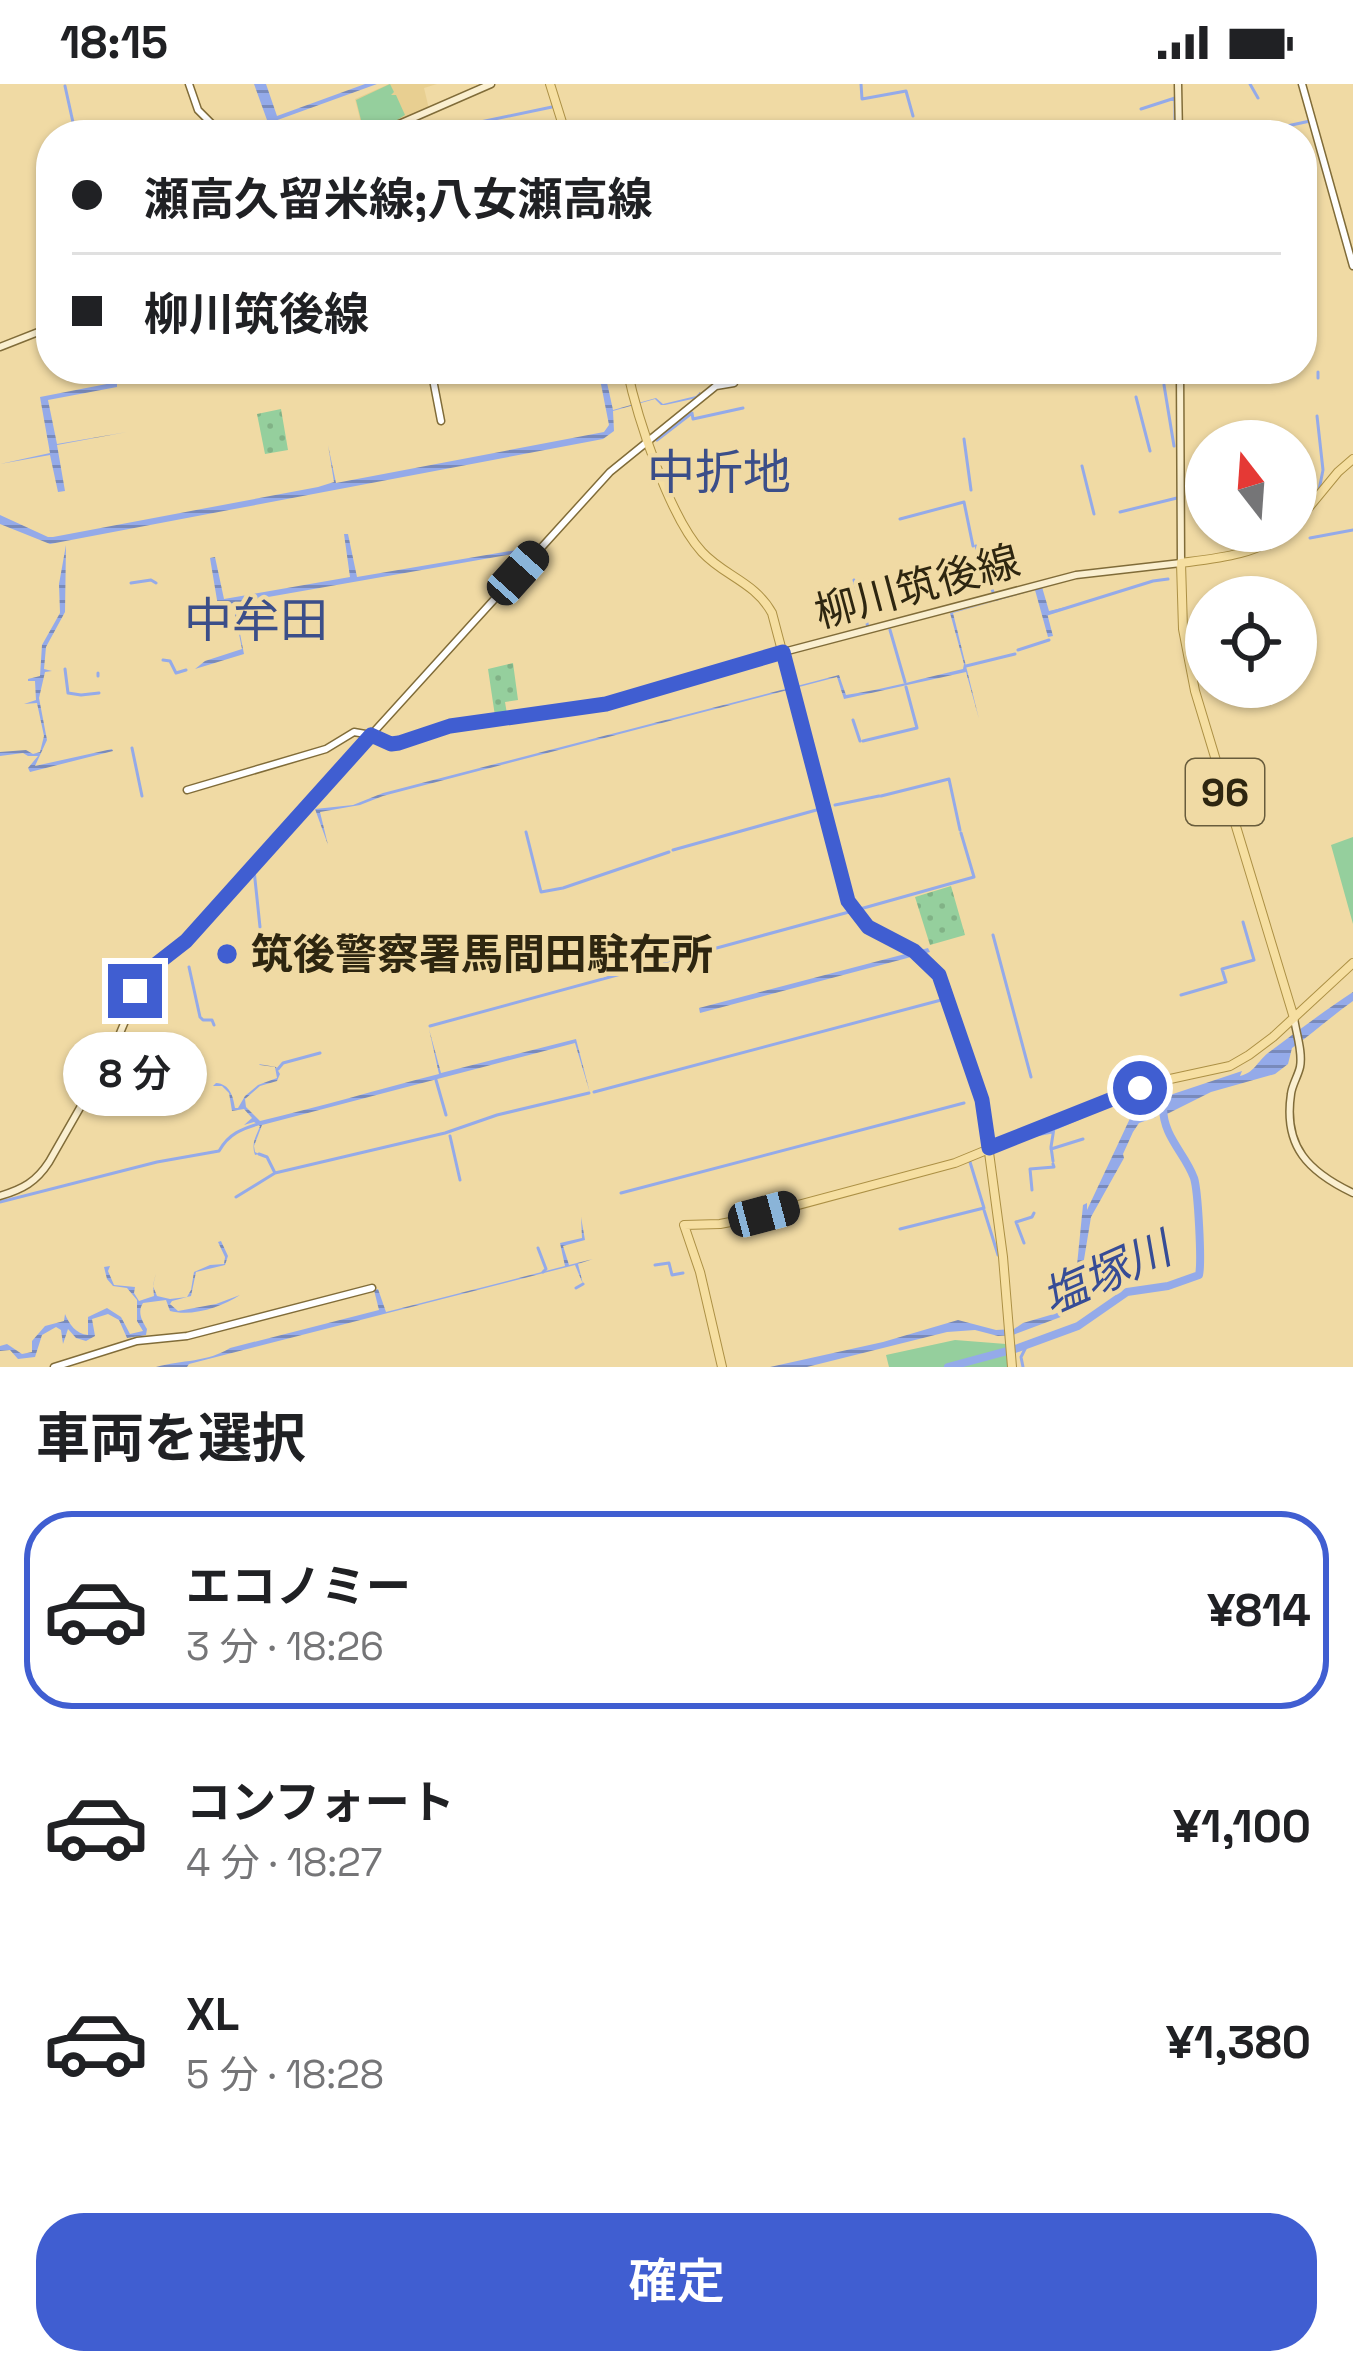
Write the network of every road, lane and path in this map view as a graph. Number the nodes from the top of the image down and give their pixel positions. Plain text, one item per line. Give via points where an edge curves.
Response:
1 (189, 84) edge
2 (491, 84) edge
3 (550, 84) edge
4 (1178, 84) edge
5 (1302, 84) edge
6 (208, 120) edge
7 (408, 120) edge
8 (561, 120) edge
9 (1179, 120) edge
10 (1312, 120) edge
11 (1317, 138) edge
12 (1353, 266) edge
13 (36, 333) edge
14 (0, 347) edge
15 (434, 384) edge
16 (631, 384) edge
17 (725, 384) edge
18 (1180, 384) edge
19 (441, 422) dead end
20 (648, 442) junction
21 (1353, 460) edge
22 (1317, 498) edge
23 (1249, 552) edge
24 (1181, 562) junction
25 (784, 656) junction
26 (371, 735) junction
27 (187, 790) dead end
28 (1353, 963) edge
29 (1294, 1022) junction
30 (989, 1148) junction
31 (1353, 1193) edge
32 (0, 1196) edge
33 (372, 1288) dead end
34 (1012, 1365) edge
35 (54, 1367) edge
36 (722, 1367) edge

1 - 6 street
2 - 7 main road
3 - 8 main road
4 - 9 main road
5 - 10 street
11 - 12 street
13 - 14 main road
15 - 19 street
16 - 20 main road
17 - 20 street
18 - 24 main road
20 - 25 main road via 692,539 765,601
20 - 26 street via 602,480
21 - 22 main road
23 - 24 main road
24 - 25 main road, 柳川筑後線 via 1076,575
24 - 29 main road, 96 via 1195,691
25 - 26 main road, 柳川筑後線 via 606,704 450,726 399,743
25 - 30 main road via 848,901 880,935 930,964 945,986
26 - 27 street via 354,732
26 - 32 main road via 186,941 145,973 109,1058 38,1179
28 - 29 main road
29 - 30 main road via 1230,1066 1147,1084
29 - 31 main road via 1295,1142 1316,1172
30 - 34 main road
30 - 36 main road via 746,1219 685,1225
33 - 35 street

